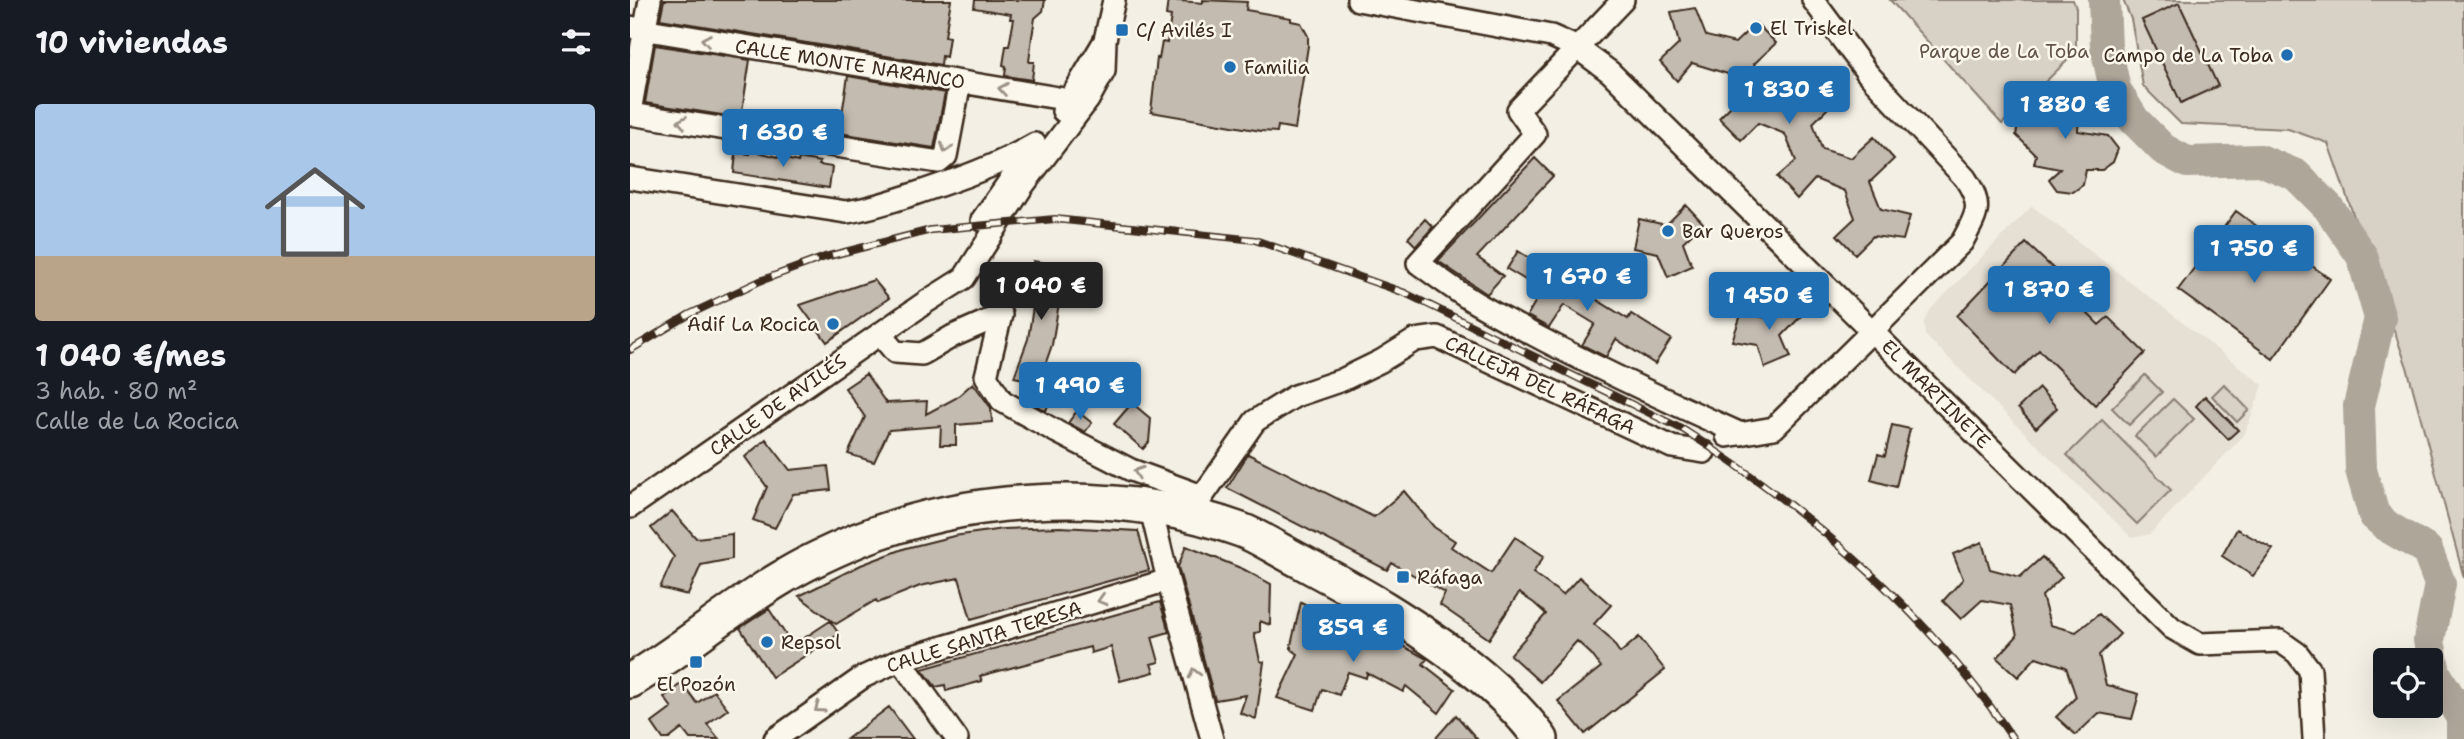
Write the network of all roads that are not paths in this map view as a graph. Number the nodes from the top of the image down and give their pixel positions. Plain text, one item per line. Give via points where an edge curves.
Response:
1 (650, 0) edge
2 (1114, 0) edge
3 (1362, 0) edge
4 (1623, 0) edge
5 (1813, 0) edge
6 (637, 29) edge
7 (1105, 40) junction
8 (1576, 47) junction
9 (960, 82) junction
10 (1070, 100) junction
11 (630, 113) edge
12 (1041, 149) junction
13 (975, 175) junction
14 (630, 178) edge
15 (1008, 182) junction
16 (992, 219) junction
17 (1872, 331) junction
18 (880, 334) junction
19 (1741, 434) junction
20 (1150, 505) junction
21 (1196, 505) junction
22 (630, 507) edge
23 (1168, 580) junction
24 (900, 660) junction
25 (630, 681) edge
26 (630, 692) edge
27 (630, 709) edge
28 (775, 739) edge
29 (957, 739) edge
30 (1212, 739) edge
31 (1541, 739) edge
32 (2314, 739) edge

1 - 6 street
2 - 7 street, CALLE DE AVILÉS
3 - 8 street, EL MARTINETE via 1551,36
4 - 8 street
5 - 17 street, CALLEJA DEL RÁFAGA via 1868,74 1976,194 1978,213 1962,243
9 -> 6 street, CALLE MONTE NARANCO
6 - 11 street
7 - 10 street, CALLE DE AVILÉS
7 - 12 street, CALLE DE AVILÉS via 1104,71 1088,100
8 - 17 street, EL MARTINETE via 1610,72
8 - 19 street via 1518,110 1535,134 1418,264 1474,302 1554,345
10 -> 9 street, CALLE MONTE NARANCO
9 -> 11 street via 946,156 939,162
10 - 12 street, CALLE DE AVILÉS
12 - 13 street
12 - 15 street
12 - 16 street, CALLE DE AVILÉS
13 - 14 street via 846,212
13 - 15 street
13 - 16 street
15 - 16 street
16 - 18 street, CALLE DE AVILÉS via 964,278
17 - 19 street, CALLEJA DEL RÁFAGA via 1774,428
17 - 32 street, EL MARTINETE via 2172,628 2200,644 2280,641 2297,653 2310,670
21 -> 18 street via 1002,401 986,376 1001,315 922,354 895,352
18 - 22 street, CALLE DE AVILÉS
19 - 21 street, CALLEJA DEL RÁFAGA via 1711,445 1672,447 1437,337 1415,340 1342,380 1295,396 1255,421
20 - 21 main road
20 - 23 street
20 - 25 main road via 1024,502 947,513 862,538 780,578
21 - 31 main road via 1426,634 1480,674
23 -> 24 street, CALLE SANTA TERESA
30 -> 23 street
24 -> 28 street, CALLE SANTA TERESA via 863,677
24 - 29 street
26 - 27 main road

